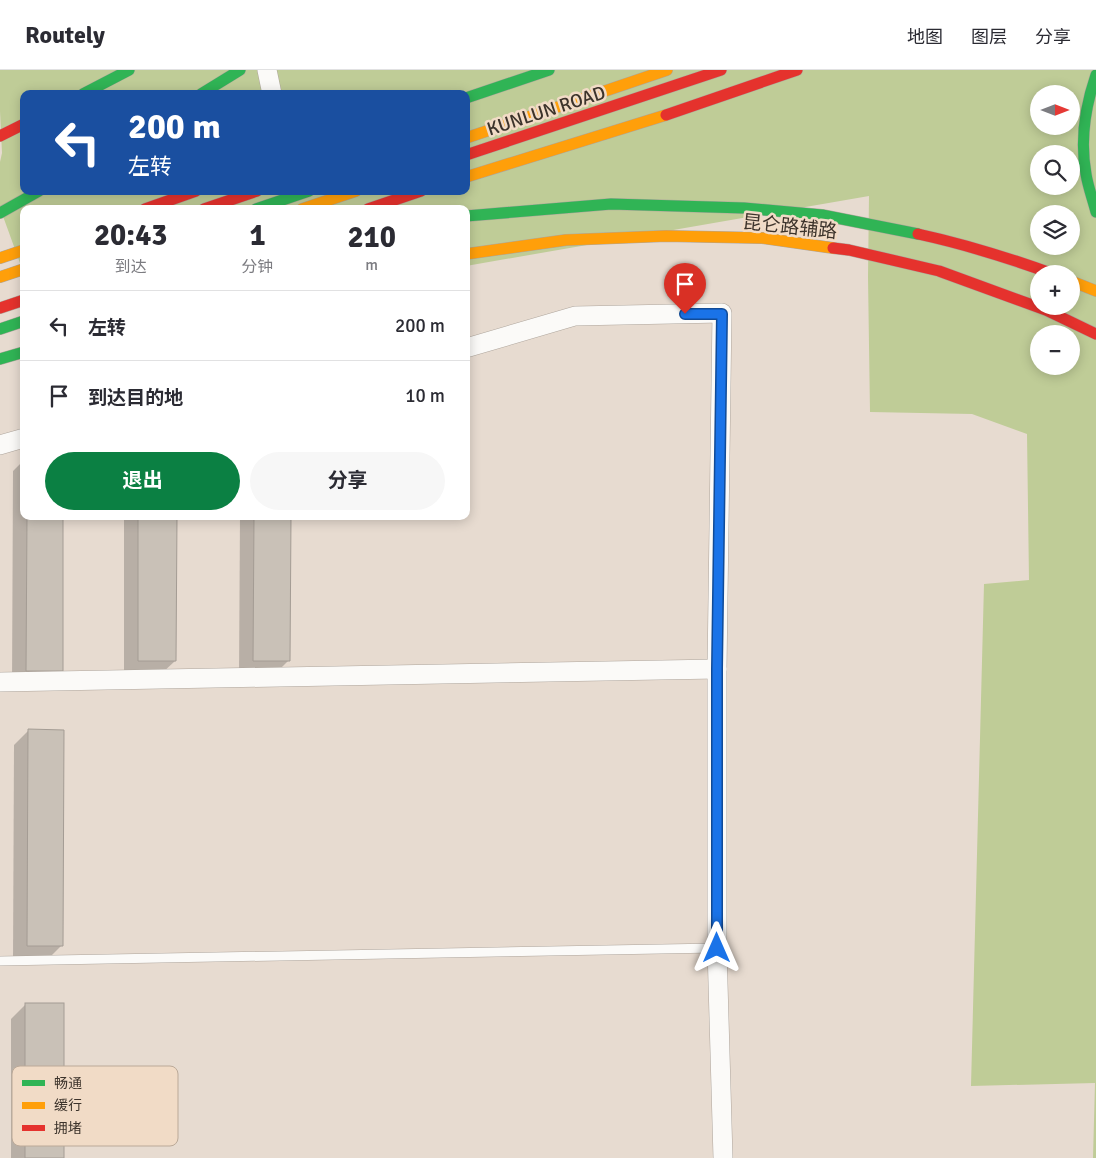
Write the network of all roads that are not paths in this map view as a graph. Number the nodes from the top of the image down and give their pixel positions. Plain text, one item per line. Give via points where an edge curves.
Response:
1 (129, 70) edge
2 (240, 70) edge
3 (267, 70) edge
4 (544, 70) edge
5 (550, 70) edge
6 (668, 70) edge
7 (721, 70) edge
8 (797, 70) edge
9 (1096, 75) edge
10 (516, 81) junction
11 (91, 90) edge
12 (208, 90) edge
13 (271, 90) edge
14 (470, 97) edge
15 (20, 126) edge
16 (0, 136) edge
17 (470, 137) edge
18 (470, 154) edge
19 (470, 176) edge
20 (32, 195) edge
21 (185, 195) edge
22 (245, 195) edge
23 (327, 195) edge
24 (410, 195) edge
25 (298, 199) edge
26 (156, 205) edge
27 (216, 205) edge
28 (273, 205) edge
29 (380, 205) edge
30 (1096, 212) edge
31 (0, 213) edge
32 (470, 216) edge
33 (20, 251) edge
34 (470, 253) edge
35 (0, 258) edge
36 (1030, 265) edge
37 (20, 270) edge
38 (0, 277) edge
39 (1080, 284) edge
40 (1096, 290) edge
41 (20, 301) edge
42 (0, 308) edge
43 (20, 322) edge
44 (0, 329) edge
45 (1096, 334) edge
46 (470, 347) edge
47 (20, 353) edge
48 (0, 359) edge
49 (20, 439) edge
50 (0, 445) edge
51 (717, 669) junction
52 (0, 682) edge
53 (717, 948) junction
54 (0, 961) edge
55 (723, 1158) edge

1 - 11 main road
2 - 12 main road
3 - 13 street
4 - 10 main road
5 - 10 main road, KUNLUN ROAD
6 - 17 main road
7 - 18 main road, KUNLUN ROAD
8 - 19 main road
9 - 30 main road via 1082,136 1086,174
10 - 14 main road, KUNLUN ROAD
15 - 16 main road
20 - 31 main road
21 - 26 main road
22 - 27 main road
23 - 25 main road
24 - 29 main road
25 - 28 main road
32 - 36 main road via 610,204 744,208 822,215 884,227 951,241
33 - 35 main road
34 - 45 main road, 昆仑路辅路 via 566,240 666,236 762,238 850,250 939,271 1046,310
37 - 38 main road
39 - 40 main road
41 - 42 main road
43 - 44 main road
46 - 51 street via 575,316 722,314
47 - 48 main road
49 - 50 street
51 - 52 street
51 - 53 street
53 - 54 lane
53 - 55 street

